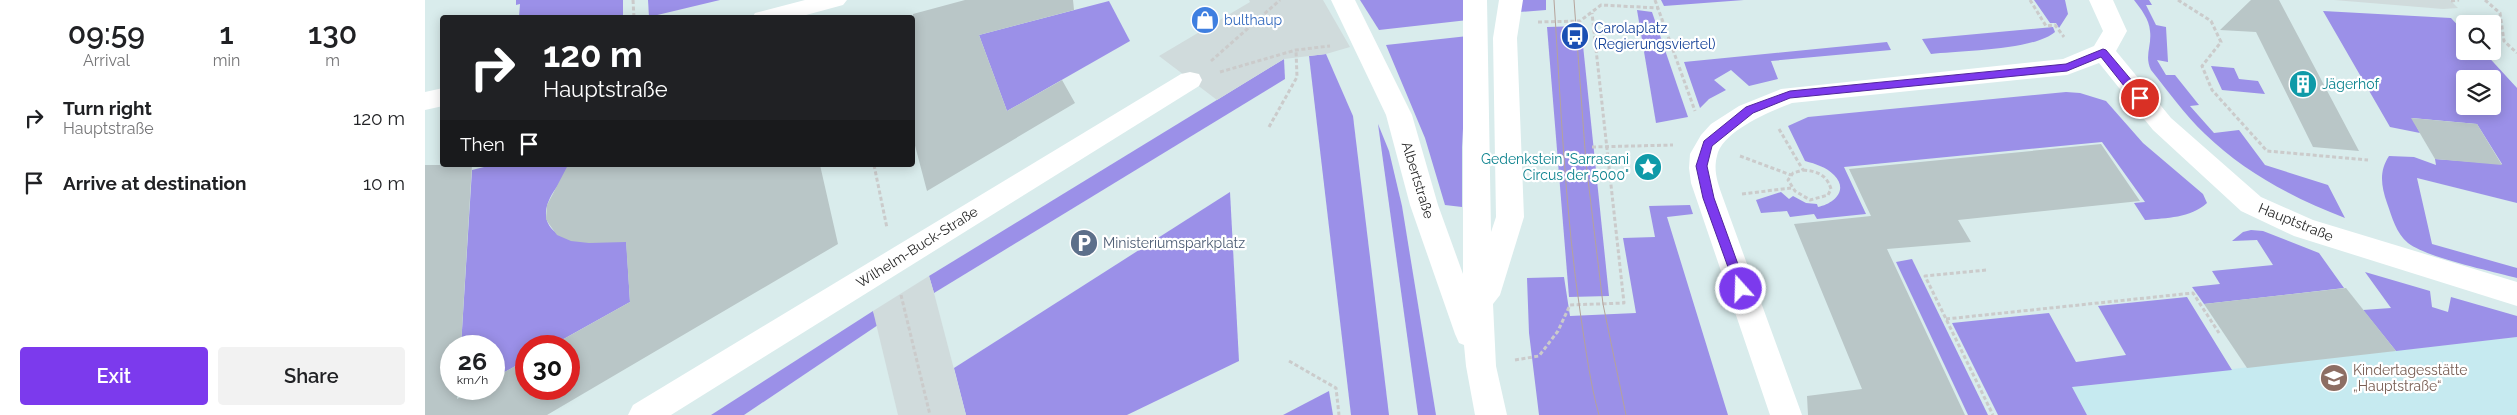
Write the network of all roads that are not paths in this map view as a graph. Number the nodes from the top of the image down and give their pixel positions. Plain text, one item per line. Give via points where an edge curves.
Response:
1 (835, 0) edge
2 (1343, 0) edge
3 (1475, 0) edge
4 (1511, 0) edge
5 (2101, 0) edge
6 (775, 15) edge
7 (2092, 57) junction
8 (1190, 80) road end
9 (440, 98) edge
10 (425, 102) edge
11 (2517, 294) edge
12 (1478, 318) junction
13 (1481, 366) junction
14 (644, 415) edge
15 (1491, 415) edge
16 (1786, 415) edge

1 - 6 street
2 - 13 street, Albertstraße via 1399,115 1424,205
3 - 12 street, Albertstraße
4 - 12 street, Albertstraße via 1505,38 1510,216
5 - 7 street via 2115,31
7 - 11 street, Hauptstraße via 2251,204 2304,228
7 - 16 street via 2067,67 1790,95 1749,110 1707,144 1701,166 1709,198
8 - 14 street, Wilhelm-Buck-Straße
9 - 10 street
12 - 13 street, Albertstraße
13 - 15 street, Albertstraße

